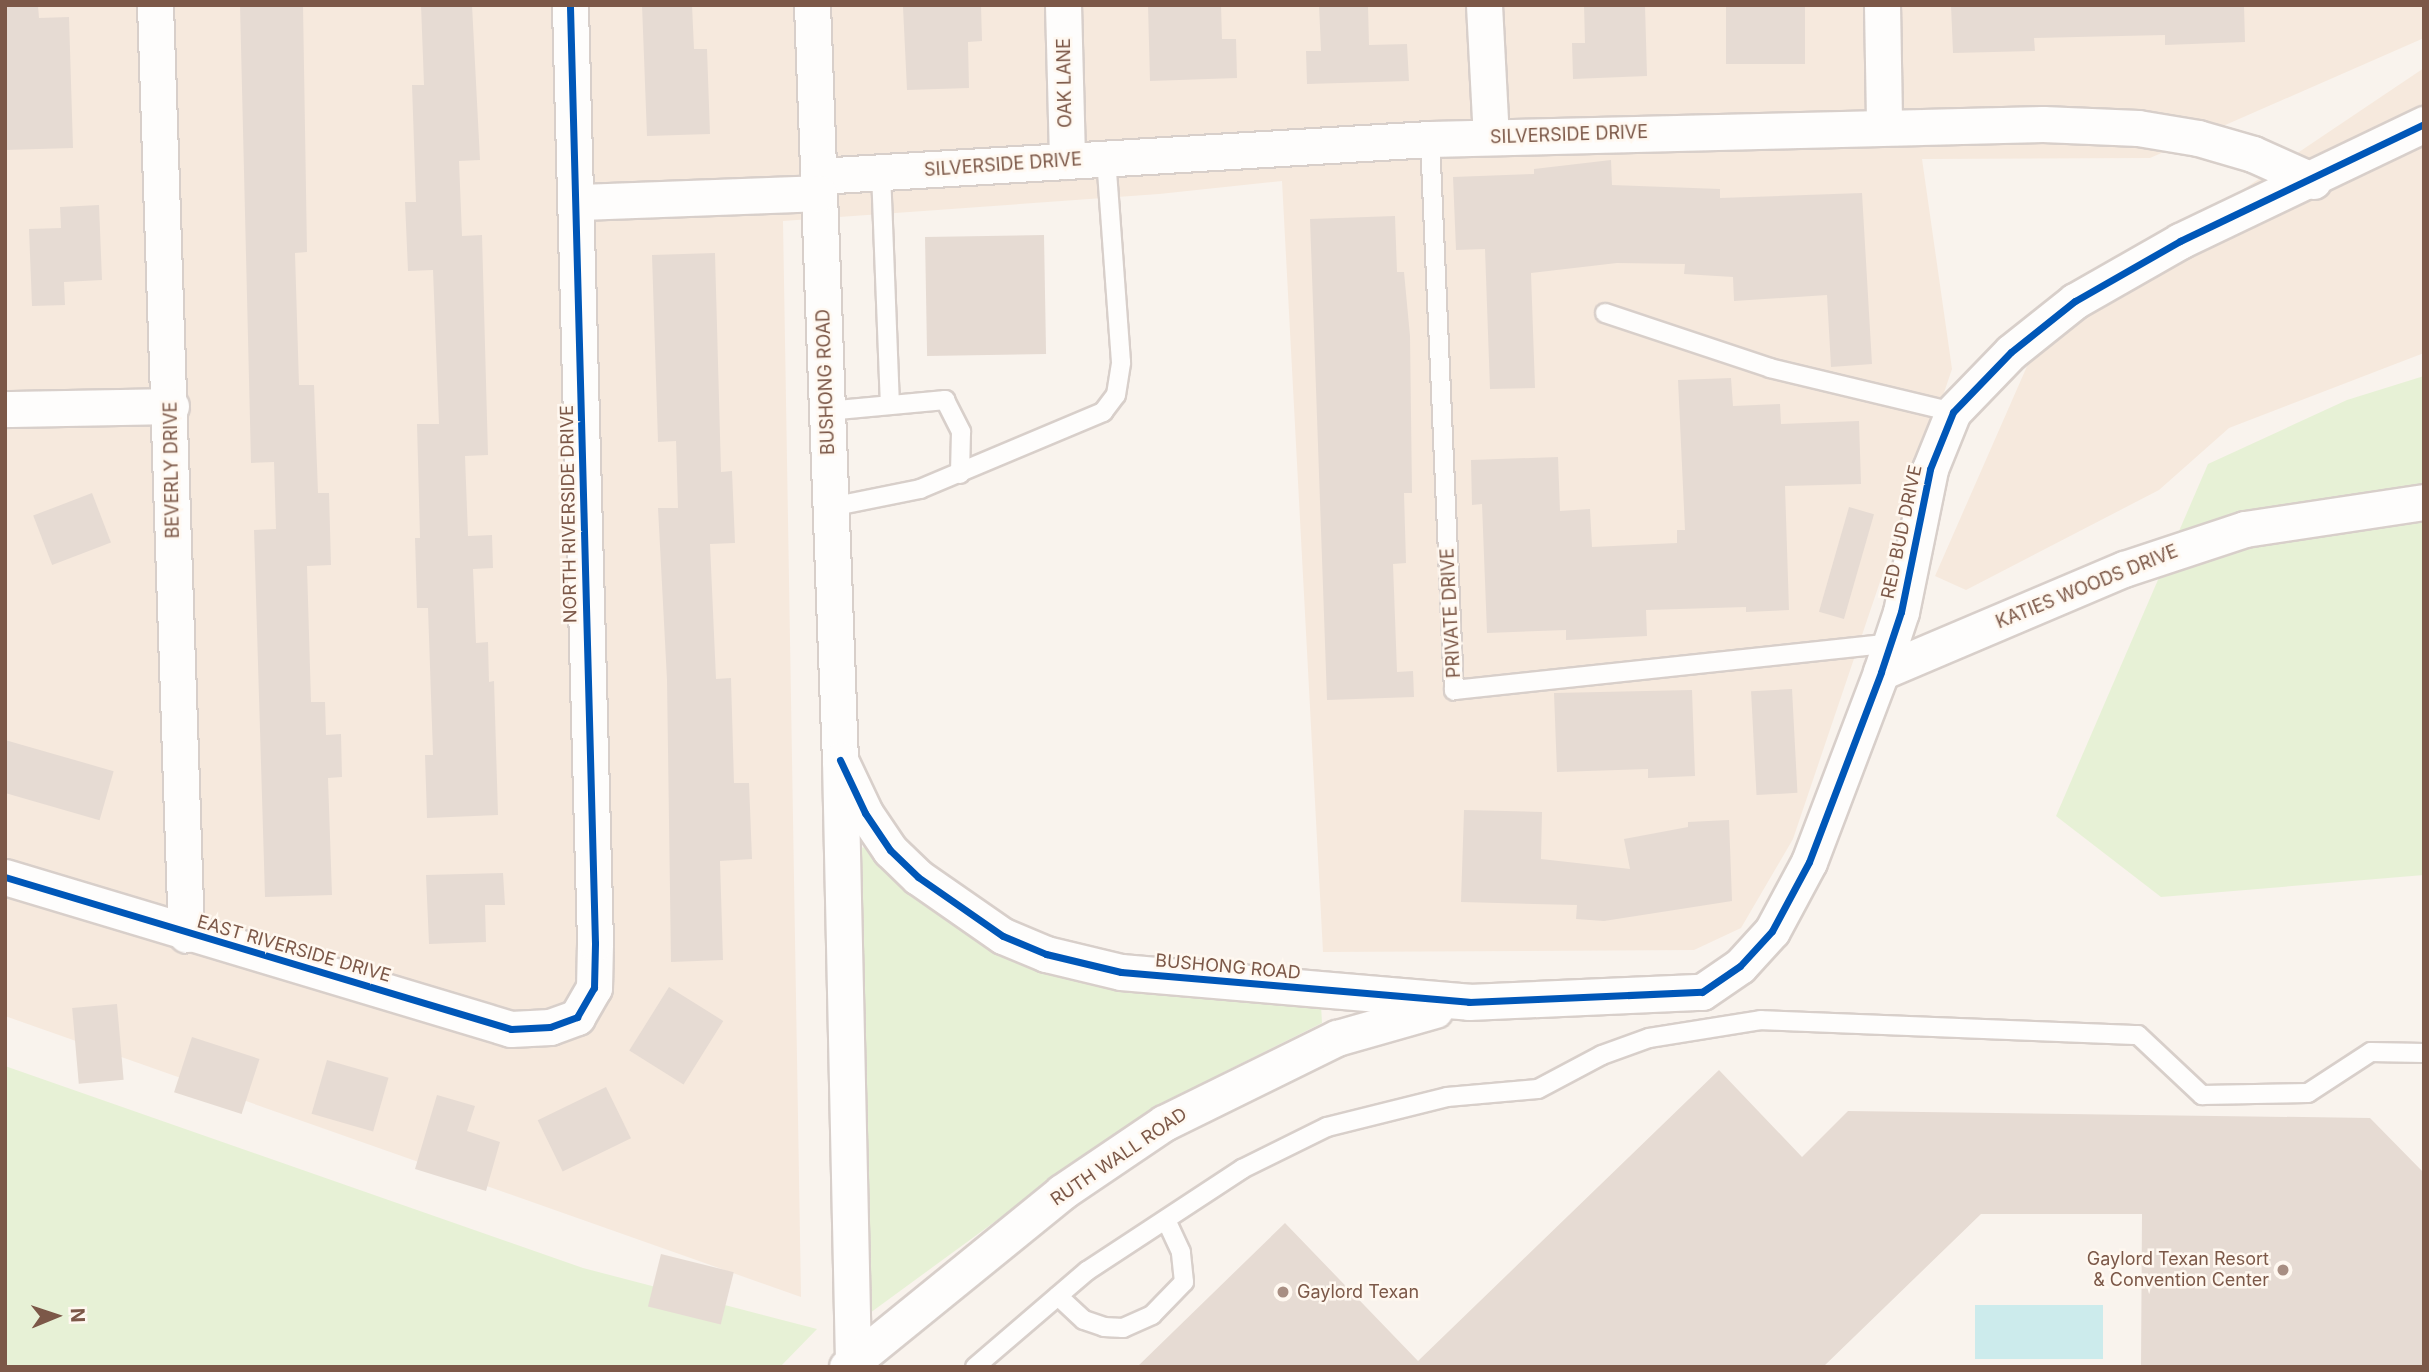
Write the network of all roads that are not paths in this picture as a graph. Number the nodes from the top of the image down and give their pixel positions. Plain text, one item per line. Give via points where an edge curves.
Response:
1 (155, 5) edge
2 (570, 5) edge
3 (812, 5) edge
4 (1063, 5) edge
5 (1484, 5) edge
6 (1882, 5) edge
7 (2424, 124) edge
8 (1884, 125) junction
9 (1491, 137) junction
10 (1430, 139) junction
11 (1106, 158) junction
12 (1067, 161) junction
13 (881, 172) junction
14 (2312, 181) junction
15 (818, 185) junction
16 (578, 202) junction
17 (1605, 313) dead end
18 (890, 404) junction
19 (171, 406) junction
20 (5, 409) edge
21 (827, 411) junction
22 (1953, 412) junction
23 (960, 474) junction
24 (2424, 502) edge
25 (831, 507) junction
26 (1886, 658) junction
27 (840, 760) junction
28 (5, 877) edge
29 (186, 934) junction
30 (1702, 992) joint
31 (1469, 1002) junction
32 (577, 1017) joint
33 (2424, 1054) edge
34 (1166, 1220) junction
35 (1058, 1296) junction
36 (850, 1364) edge
37 (975, 1367) edge

1 - 19 street, BEVERLY DRIVE
2 - 16 street, NORTH RIVERSIDE DRIVE
3 - 15 street, BUSHONG ROAD
4 - 12 street, OAK LANE
5 - 9 street
6 - 8 street
7 - 14 street, RED BUD DRIVE
8 - 9 street, SILVERSIDE DRIVE
8 - 14 street, SILVERSIDE DRIVE via 2138,128 2253,154
9 - 10 street, SILVERSIDE DRIVE
10 - 11 street, SILVERSIDE DRIVE
10 - 26 lane, PRIVATE DRIVE via 1454,690
11 - 12 street, SILVERSIDE DRIVE
11 - 23 lane via 1121,362 1116,394 1103,412 1073,428
12 - 13 street, SILVERSIDE DRIVE
13 - 15 street, SILVERSIDE DRIVE
13 - 18 lane
14 - 22 street, RED BUD DRIVE via 2180,241 2075,301 2011,352
15 - 16 street, SILVERSIDE DRIVE
15 - 21 street, BUSHONG ROAD
16 - 32 street, NORTH RIVERSIDE DRIVE via 595,943 594,988
17 - 22 lane via 1770,369
18 - 21 lane
18 - 23 lane via 945,400 961,432
19 - 20 street
19 - 29 street, BEVERLY DRIVE
21 - 25 street, BUSHONG ROAD
22 - 26 street, RED BUD DRIVE via 1930,469
23 - 25 lane via 920,489
24 - 26 street, KATIES WOODS DRIVE via 2245,529
25 - 27 street, BUSHONG ROAD
26 - 30 street, RED BUD DRIVE via 1809,862 1772,931 1740,966
27 - 31 street, BUSHONG ROAD via 865,813 918,877 1003,936 1046,954 1134,974
27 - 36 street, BUSHONG ROAD
28 - 29 street, EAST RIVERSIDE DRIVE
29 - 32 street, EAST RIVERSIDE DRIVE via 511,1029 550,1027
30 - 31 street, BUSHONG ROAD
31 - 36 street, RUTH WALL ROAD via 1337,1038 1164,1122 1062,1192
33 - 34 lane via 2371,1052 2308,1093 2202,1094 2138,1035 1761,1020 1649,1038 1602,1055 1538,1089 1447,1097 1327,1127 1242,1169
34 - 35 lane
34 - 35 lane via 1181,1252 1184,1282 1152,1315 1123,1328 1104,1327 1084,1320
35 - 37 lane

